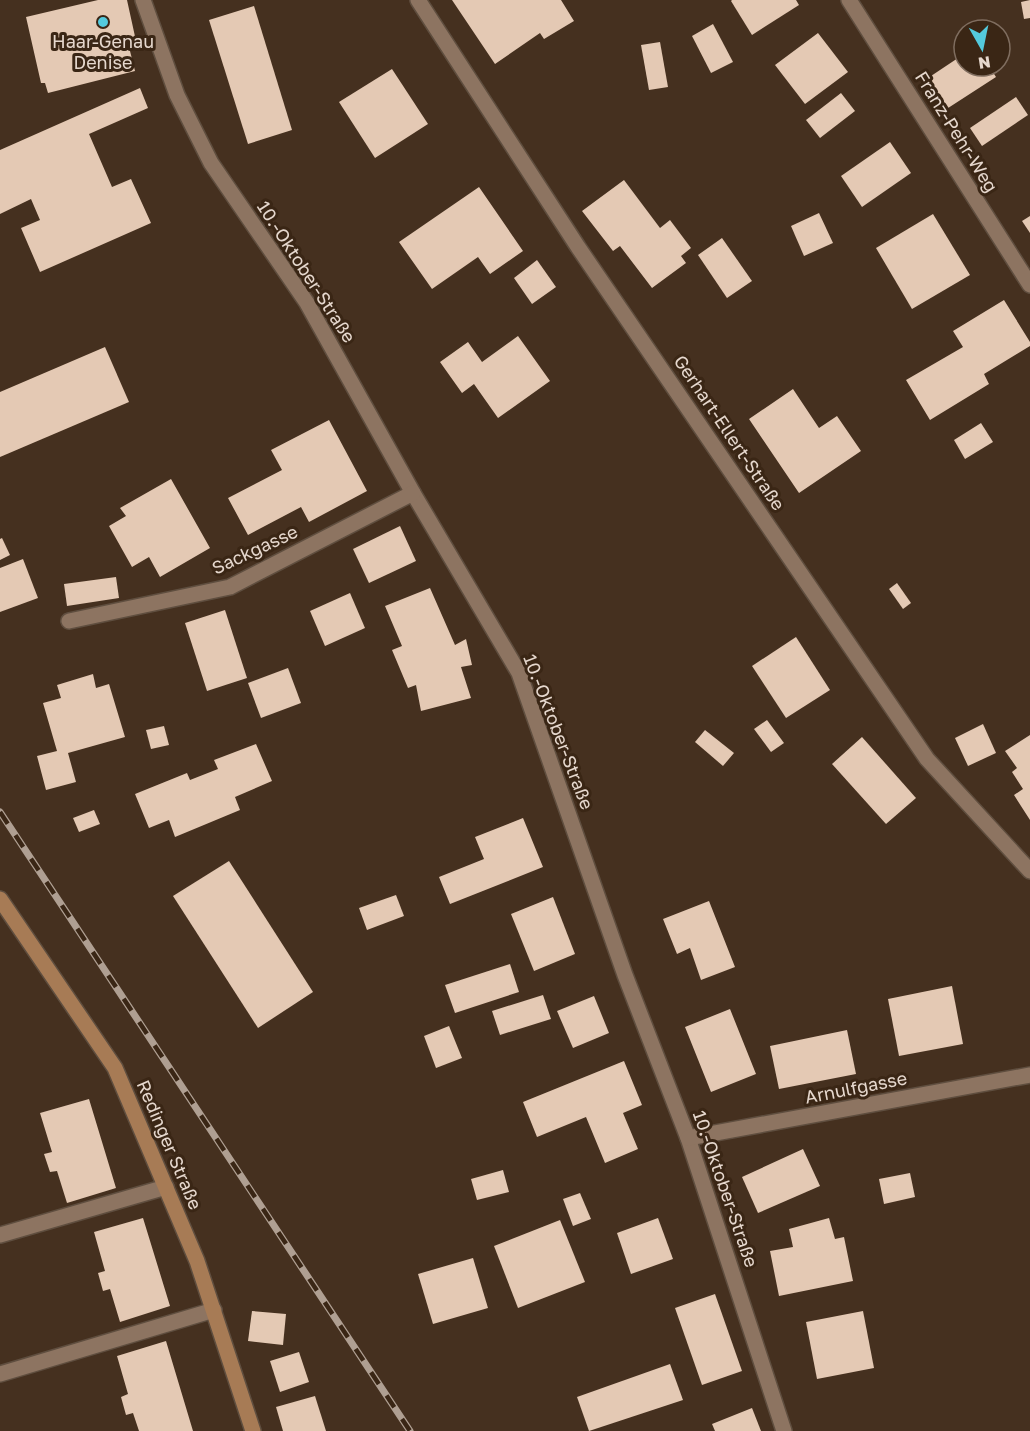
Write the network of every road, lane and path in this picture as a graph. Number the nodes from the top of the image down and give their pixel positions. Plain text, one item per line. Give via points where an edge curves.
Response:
1 (143, 0) edge
2 (418, 0) edge
3 (849, 0) edge
4 (1030, 285) edge
5 (413, 493) junction
6 (69, 621) dead end
7 (1030, 871) edge
8 (0, 899) edge
9 (1030, 1075) edge
10 (688, 1138) junction
11 (166, 1187) junction
12 (0, 1235) edge
13 (214, 1310) junction
14 (0, 1374) edge
15 (253, 1431) edge
16 (784, 1431) edge

1 - 5 street, 10.-Oktober-Straße via 177,95 211,163 307,303
2 - 7 street, Gerhart-Ellert-Straße via 578,247 927,759
3 - 4 street, Franz-Pehr-Weg
5 - 6 street, Sackgasse via 230,587
5 - 10 street, 10.-Oktober-Straße via 519,674 625,975
8 - 11 main road, Redinger Straße via 115,1068
9 - 10 street, Arnulfgasse
10 - 16 street, 10.-Oktober-Straße
11 - 12 street
11 - 13 main road, Redinger Straße
13 - 14 street
13 - 15 main road, Redinger Straße

